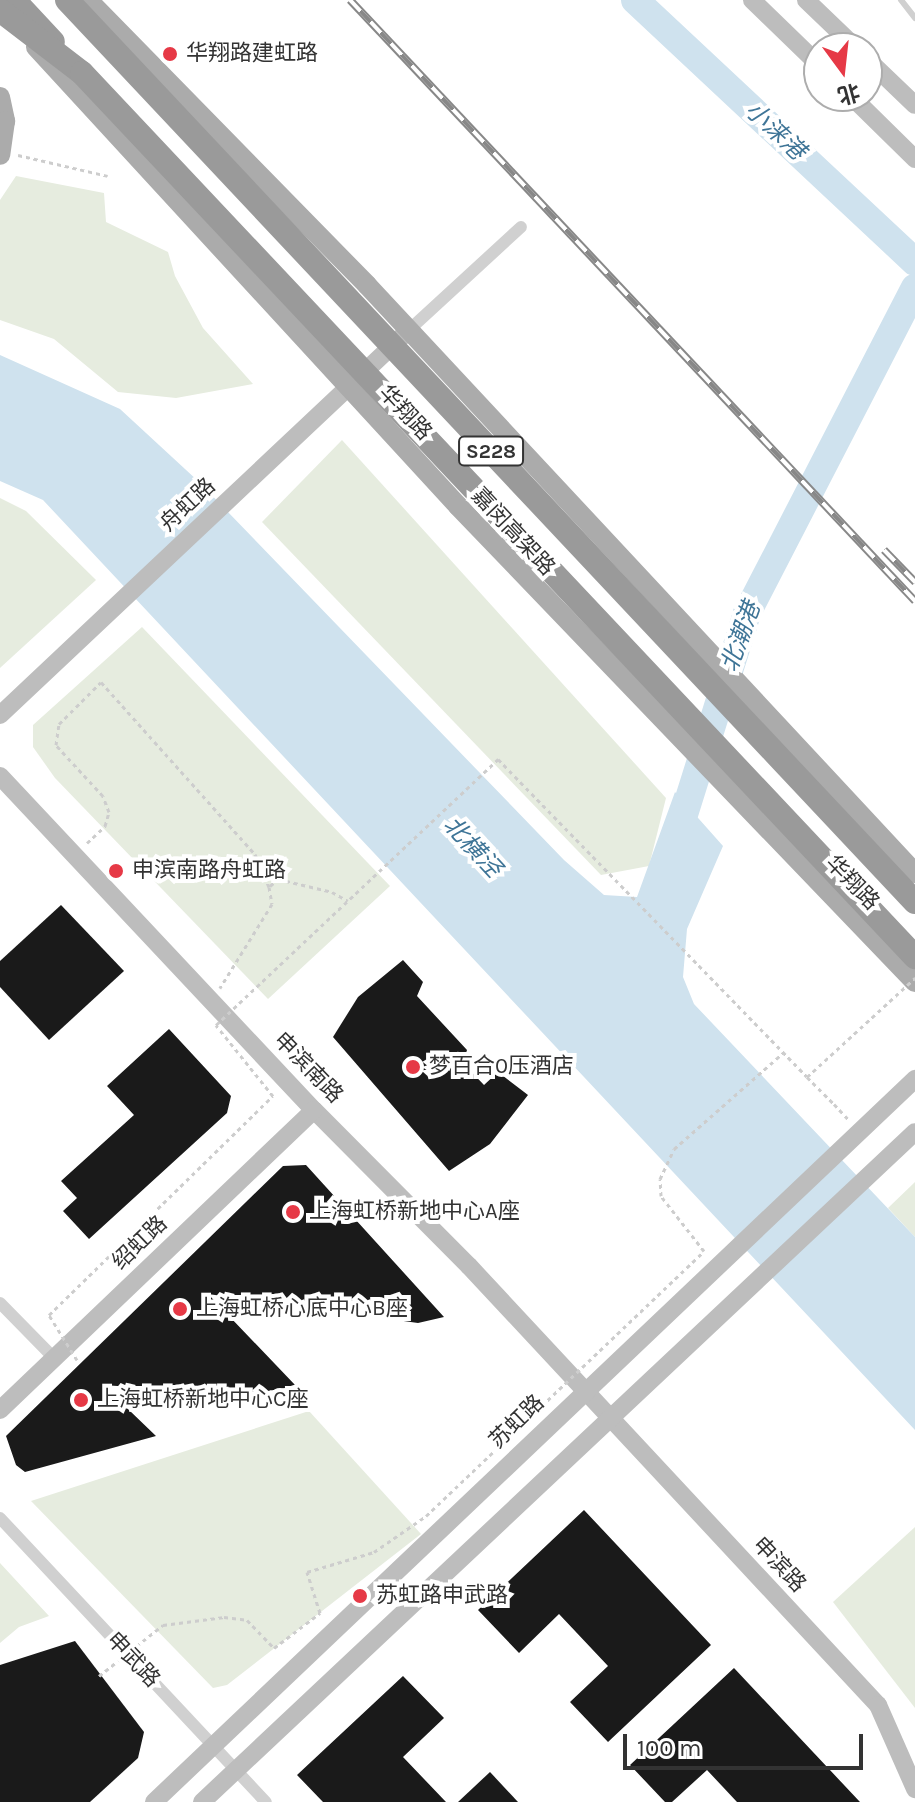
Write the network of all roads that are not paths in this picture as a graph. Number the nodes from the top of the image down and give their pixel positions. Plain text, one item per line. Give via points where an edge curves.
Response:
1 (14, 0) edge
2 (67, 0) edge
3 (88, 0) edge
4 (753, 0) edge
5 (806, 0) edge
6 (901, 0) edge
7 (0, 10) edge
8 (915, 18) edge
9 (839, 32) edge
10 (803, 49) edge
11 (82, 73) junction
12 (883, 74) edge
13 (0, 97) edge
14 (915, 105) edge
15 (867, 112) edge
16 (5, 153) edge
17 (915, 159) edge
18 (521, 227) dead end
19 (409, 330) junction
20 (349, 388) junction
21 (0, 715) edge
22 (0, 776) edge
23 (915, 873) edge
24 (915, 902) edge
25 (915, 957) edge
26 (915, 980) edge
27 (915, 1079) edge
28 (314, 1110) junction
29 (915, 1132) edge
30 (0, 1303) edge
31 (54, 1358) junction
32 (584, 1390) junction
33 (0, 1410) edge
34 (611, 1419) junction
35 (0, 1518) edge
36 (213, 1745) junction
37 (236, 1770) junction
38 (915, 1789) edge
39 (154, 1802) edge
40 (202, 1802) edge
41 (266, 1802) edge

1 - 11 highway, 嘉闵高架路 / S228, bridge
2 - 24 highway, 嘉闵高架路 / S228, bridge
3 - 19 main road
4 - 10 main road
5 - 9 main road
6 - 8 lane
7 - 11 highway, bridge
7 - 20 main road, 华翔路
11 - 25 highway, 嘉闵高架路 / S228, bridge
12 - 14 main road
13 - 16 main road, bridge
15 - 17 main road
18 - 19 street
19 - 20 main road, 舟虹路
19 - 23 main road
20 - 21 main road, 舟虹路
20 - 26 main road, 华翔路
22 - 28 main road, 申滨南路
27 - 32 main road, 苏虹路
28 - 31 main road, 绍虹路
28 - 32 main road, 申滨南路
29 - 34 main road
30 - 31 street
31 - 33 main road, 绍虹路
32 - 34 main road, 申滨路
32 - 36 main road, 苏虹路
34 - 37 main road
34 - 38 main road, 申滨路 via 878,1705
35 - 36 street, 申武路
36 - 37 street, 申武路
36 - 39 main road, 苏虹路
37 - 40 main road
37 - 41 street, 申武路

